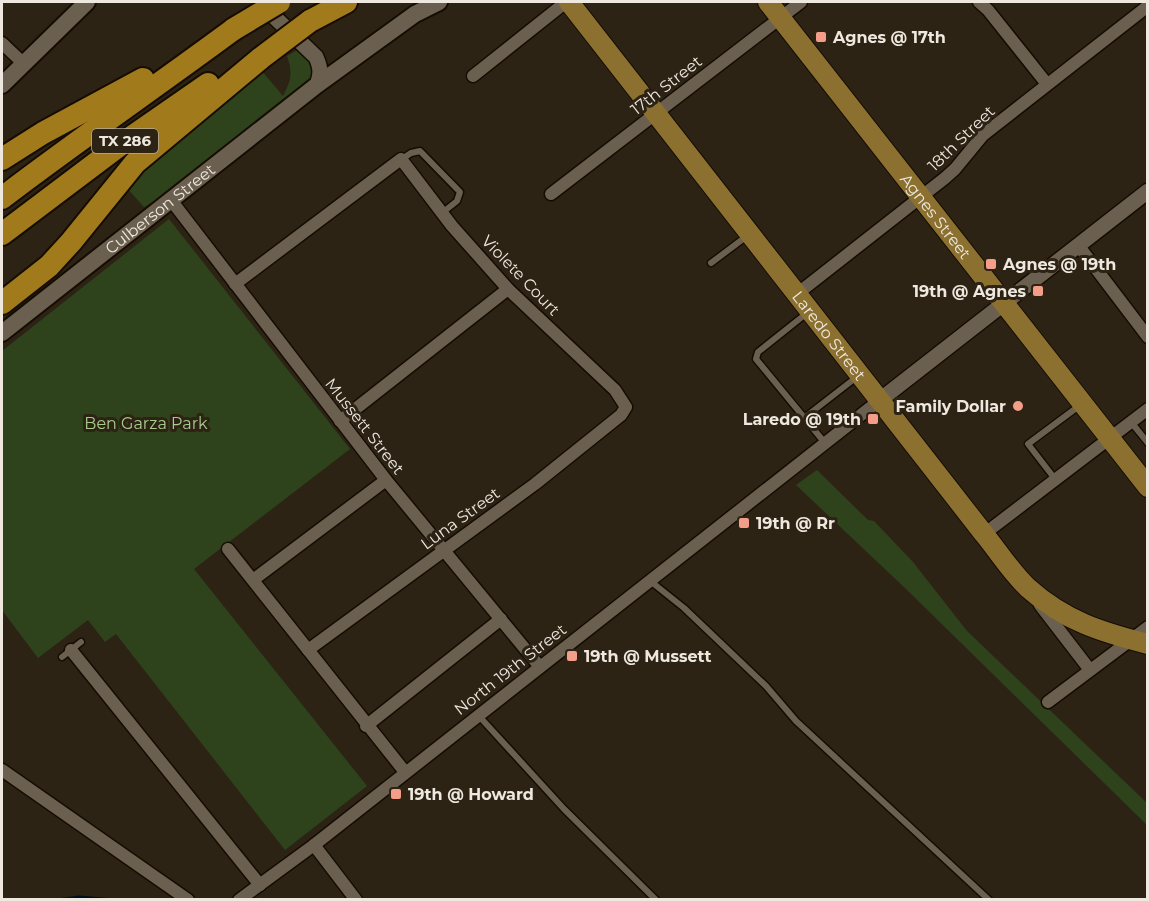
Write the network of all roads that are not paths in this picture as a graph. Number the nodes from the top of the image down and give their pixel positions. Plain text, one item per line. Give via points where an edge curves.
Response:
1 (87, 2) edge
2 (258, 2) edge
3 (279, 2) edge
4 (346, 2) edge
5 (439, 2) edge
6 (567, 2) edge
7 (768, 2) edge
8 (801, 2) edge
9 (979, 2) edge
10 (1148, 6) edge
11 (781, 18) junction
12 (234, 29) junction
13 (2, 43) edge
14 (256, 56) junction
15 (24, 64) junction
16 (473, 76) dead end
17 (1047, 84) junction
18 (2, 85) edge
19 (317, 85) junction
20 (656, 113) junction
21 (2, 159) edge
22 (401, 159) junction
23 (1148, 191) edge
24 (552, 194) dead end
25 (921, 197) junction
26 (2, 198) edge
27 (171, 200) junction
28 (442, 213) junction
29 (2, 234) edge
30 (750, 234) junction
31 (1078, 245) junction
32 (711, 263) dead end
33 (235, 284) junction
34 (508, 289) junction
35 (797, 294) junction
36 (2, 303) edge
37 (1002, 304) junction
38 (810, 311) junction
39 (2, 333) edge
40 (1148, 337) edge
41 (860, 374) junction
42 (880, 400) junction
43 (1082, 404) junction
44 (626, 406) joint
45 (1148, 409) edge
46 (804, 418) junction
47 (340, 421) junction
48 (1130, 422) junction
49 (1109, 438) junction
50 (825, 443) junction
51 (1148, 443) edge
52 (1055, 479) junction
53 (386, 480) junction
54 (1148, 487) edge
55 (984, 534) junction
56 (228, 549) dead end
57 (444, 551) junction
58 (253, 580) junction
59 (650, 580) junction
60 (1027, 587) junction
61 (501, 619) junction
62 (1148, 627) edge
63 (1140, 642) edge
64 (72, 650) dead end
65 (308, 650) junction
66 (540, 666) junction
67 (1090, 670) junction
68 (1048, 702) dead end
69 (478, 715) junction
70 (366, 726) junction
71 (2, 770) edge
72 (405, 772) junction
73 (314, 845) junction
74 (260, 885) junction
75 (188, 900) edge
76 (239, 900) edge
77 (356, 900) edge
78 (657, 900) edge
79 (989, 900) edge

1 - 15 main road
2 - 19 street via 316,57 321,66
3 - 12 highway, TX 286, bridge
4 - 14 highway, bridge
5 - 19 main road, Culberson Street via 415,14
6 - 16 street
6 - 20 main road, Laredo Street
7 - 11 main road, Agnes Street
8 - 11 street, 17th Street
9 - 17 street
10 - 17 street, 18th Street
11 - 20 street, 17th Street
11 - 25 main road, Agnes Street
12 - 21 highway
12 - 26 highway, TX 286
13 - 15 street
14 - 29 highway, TX 286 via 120,145
14 - 36 highway via 135,163 49,266
15 - 18 main road
17 - 25 street, 18th Street via 983,135 955,169
19 - 27 main road, Culberson Street
20 - 24 street, 17th Street
20 - 30 main road, Laredo Street
22 - 28 street, Violete Court
22 - 28 lane via 420,151 460,192 457,201
22 - 33 street
23 - 31 street
25 - 35 street, 18th Street
25 - 37 main road, Agnes Street
27 - 33 street, Mussett Street
27 - 39 main road, Culberson Street
28 - 34 street, Violete Court
30 - 32 lane
30 - 35 main road, Laredo Street
31 - 37 street
31 - 40 street
33 - 47 street, Mussett Street
34 - 44 street, Violete Court via 615,390
34 - 47 street
35 - 38 main road, Laredo Street
37 - 42 street
37 - 43 main road, Agnes Street
38 - 41 main road, Laredo Street
38 - 46 lane via 756,357
41 - 42 main road, Laredo Street
41 - 46 lane
42 - 50 street, North 19th Street
42 - 55 main road, Laredo Street
43 - 49 main road, Agnes Street
43 - 52 lane via 1028,444
44 - 57 street, Luna Street via 621,415 535,484
45 - 48 street
46 - 50 lane
47 - 53 street, Mussett Street
48 - 49 street
48 - 51 lane
49 - 52 street
49 - 54 main road, Agnes Street
50 - 59 street, North 19th Street
52 - 55 street
53 - 57 street, Mussett Street
53 - 58 street
55 - 60 main road, Laredo Street
56 - 58 street
57 - 61 street, Mussett Street
57 - 65 street, Luna Street
58 - 65 street
59 - 66 street, North 19th Street
59 - 79 lane via 766,686 796,722
60 - 63 main road via 1077,623
60 - 67 street, Laredo Street
61 - 66 street, Mussett Street
61 - 70 street
62 - 63 street
63 - 67 street
64 - 74 street
65 - 70 street
66 - 69 street, North 19th Street
67 - 68 street
69 - 72 street, North 19th Street
69 - 78 lane via 564,809
70 - 72 street
71 - 75 street
72 - 73 street, North 19th Street
73 - 74 street, North 19th Street
73 - 77 street
74 - 76 street, North 19th Street

